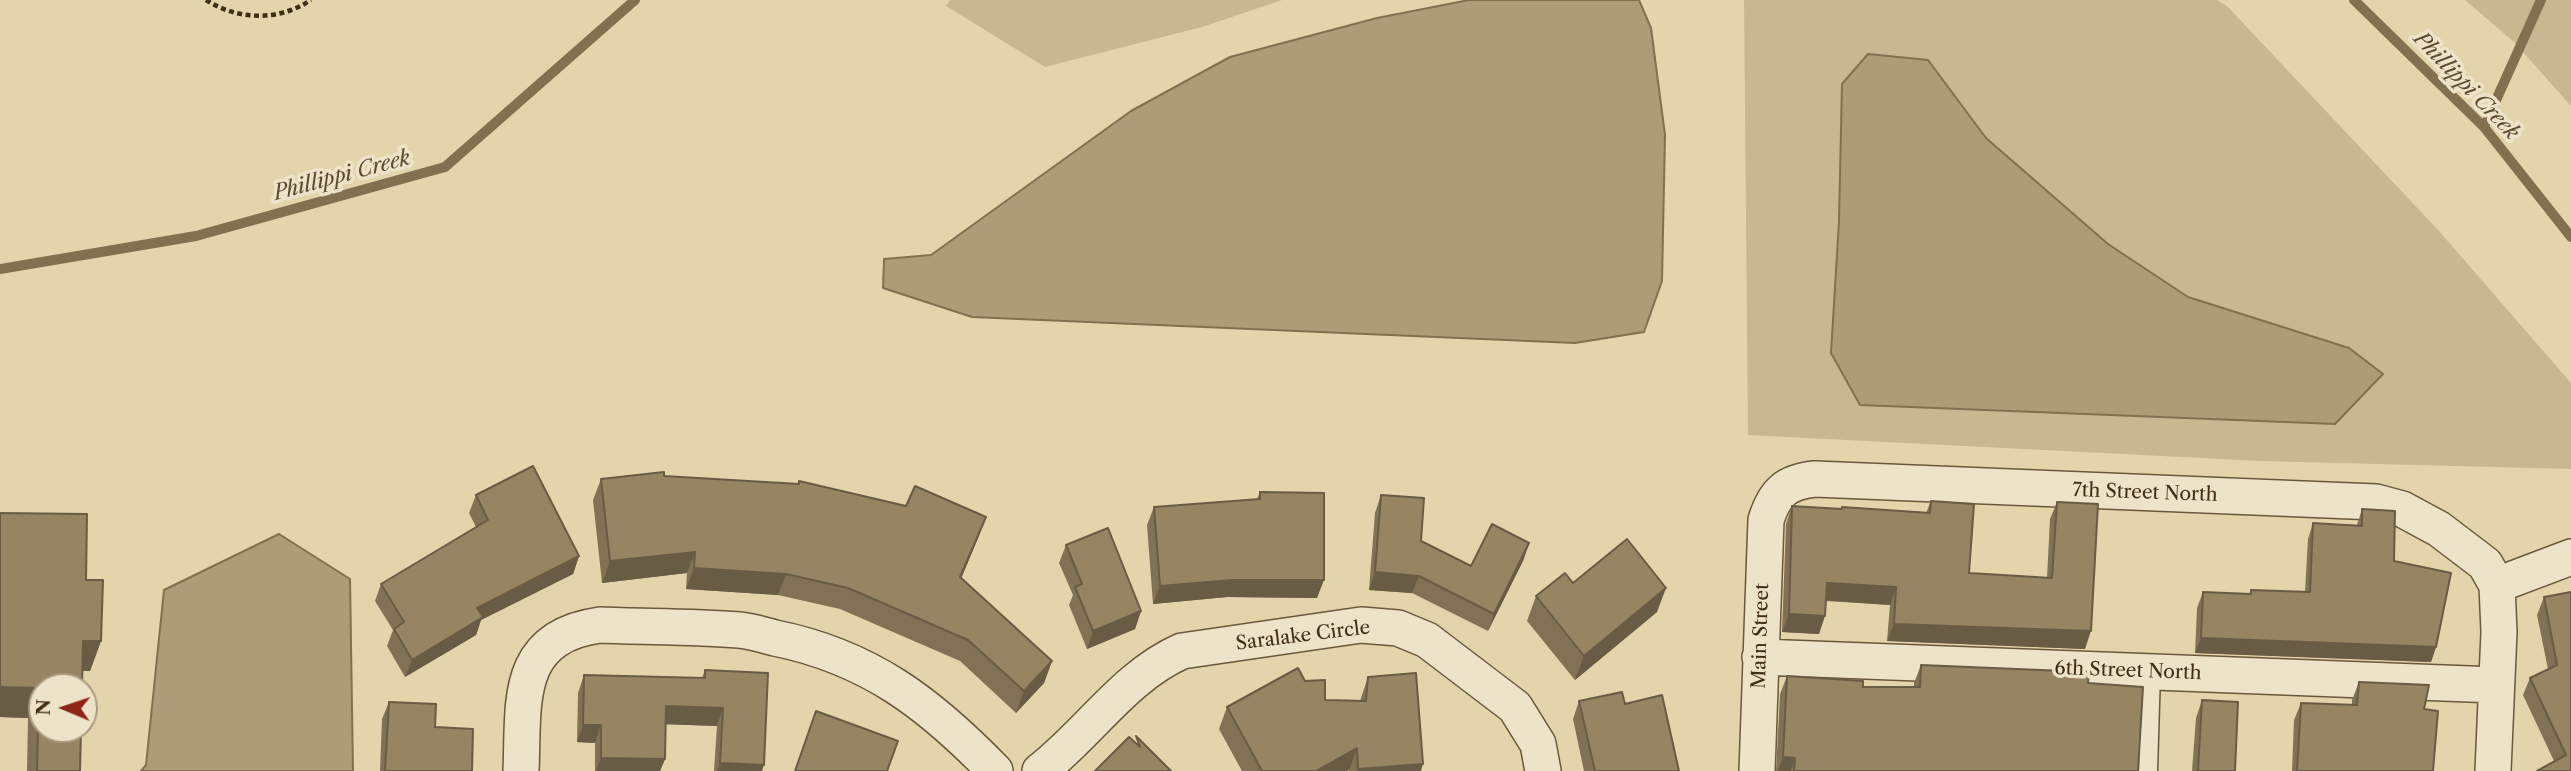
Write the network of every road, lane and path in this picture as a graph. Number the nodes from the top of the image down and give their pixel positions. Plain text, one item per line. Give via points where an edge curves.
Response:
1 (206, 0) edge
2 (311, 0) edge
3 (1772, 502) joint
4 (2571, 556) edge
5 (2497, 585) junction
6 (1760, 657) junction
7 (2151, 672) junction
8 (2496, 685) junction
9 (521, 771) edge
10 (995, 771) edge
11 (1040, 771) edge
12 (1543, 771) edge
13 (1757, 771) edge
14 (2148, 771) edge
15 (2493, 771) edge

1 - 2 path via 220,9 257,16 296,10
3 - 5 street, 7th Street North via 1783,489 1815,479 2376,502 2402,509 2439,529 2485,564
3 - 6 street, Main Street via 1766,520
4 - 5 street
5 - 8 street
6 - 7 street, 6th Street North
6 - 13 street, Main Street
7 - 8 street, 6th Street North
7 - 14 lane
8 - 15 street
9 - 10 street via 524,687 535,661 562,635 600,625 741,631 810,645 858,664 910,694
11 - 12 street, Saralake Circle via 1160,661 1182,652 1361,625 1398,628 1427,640 1514,707 1538,744

